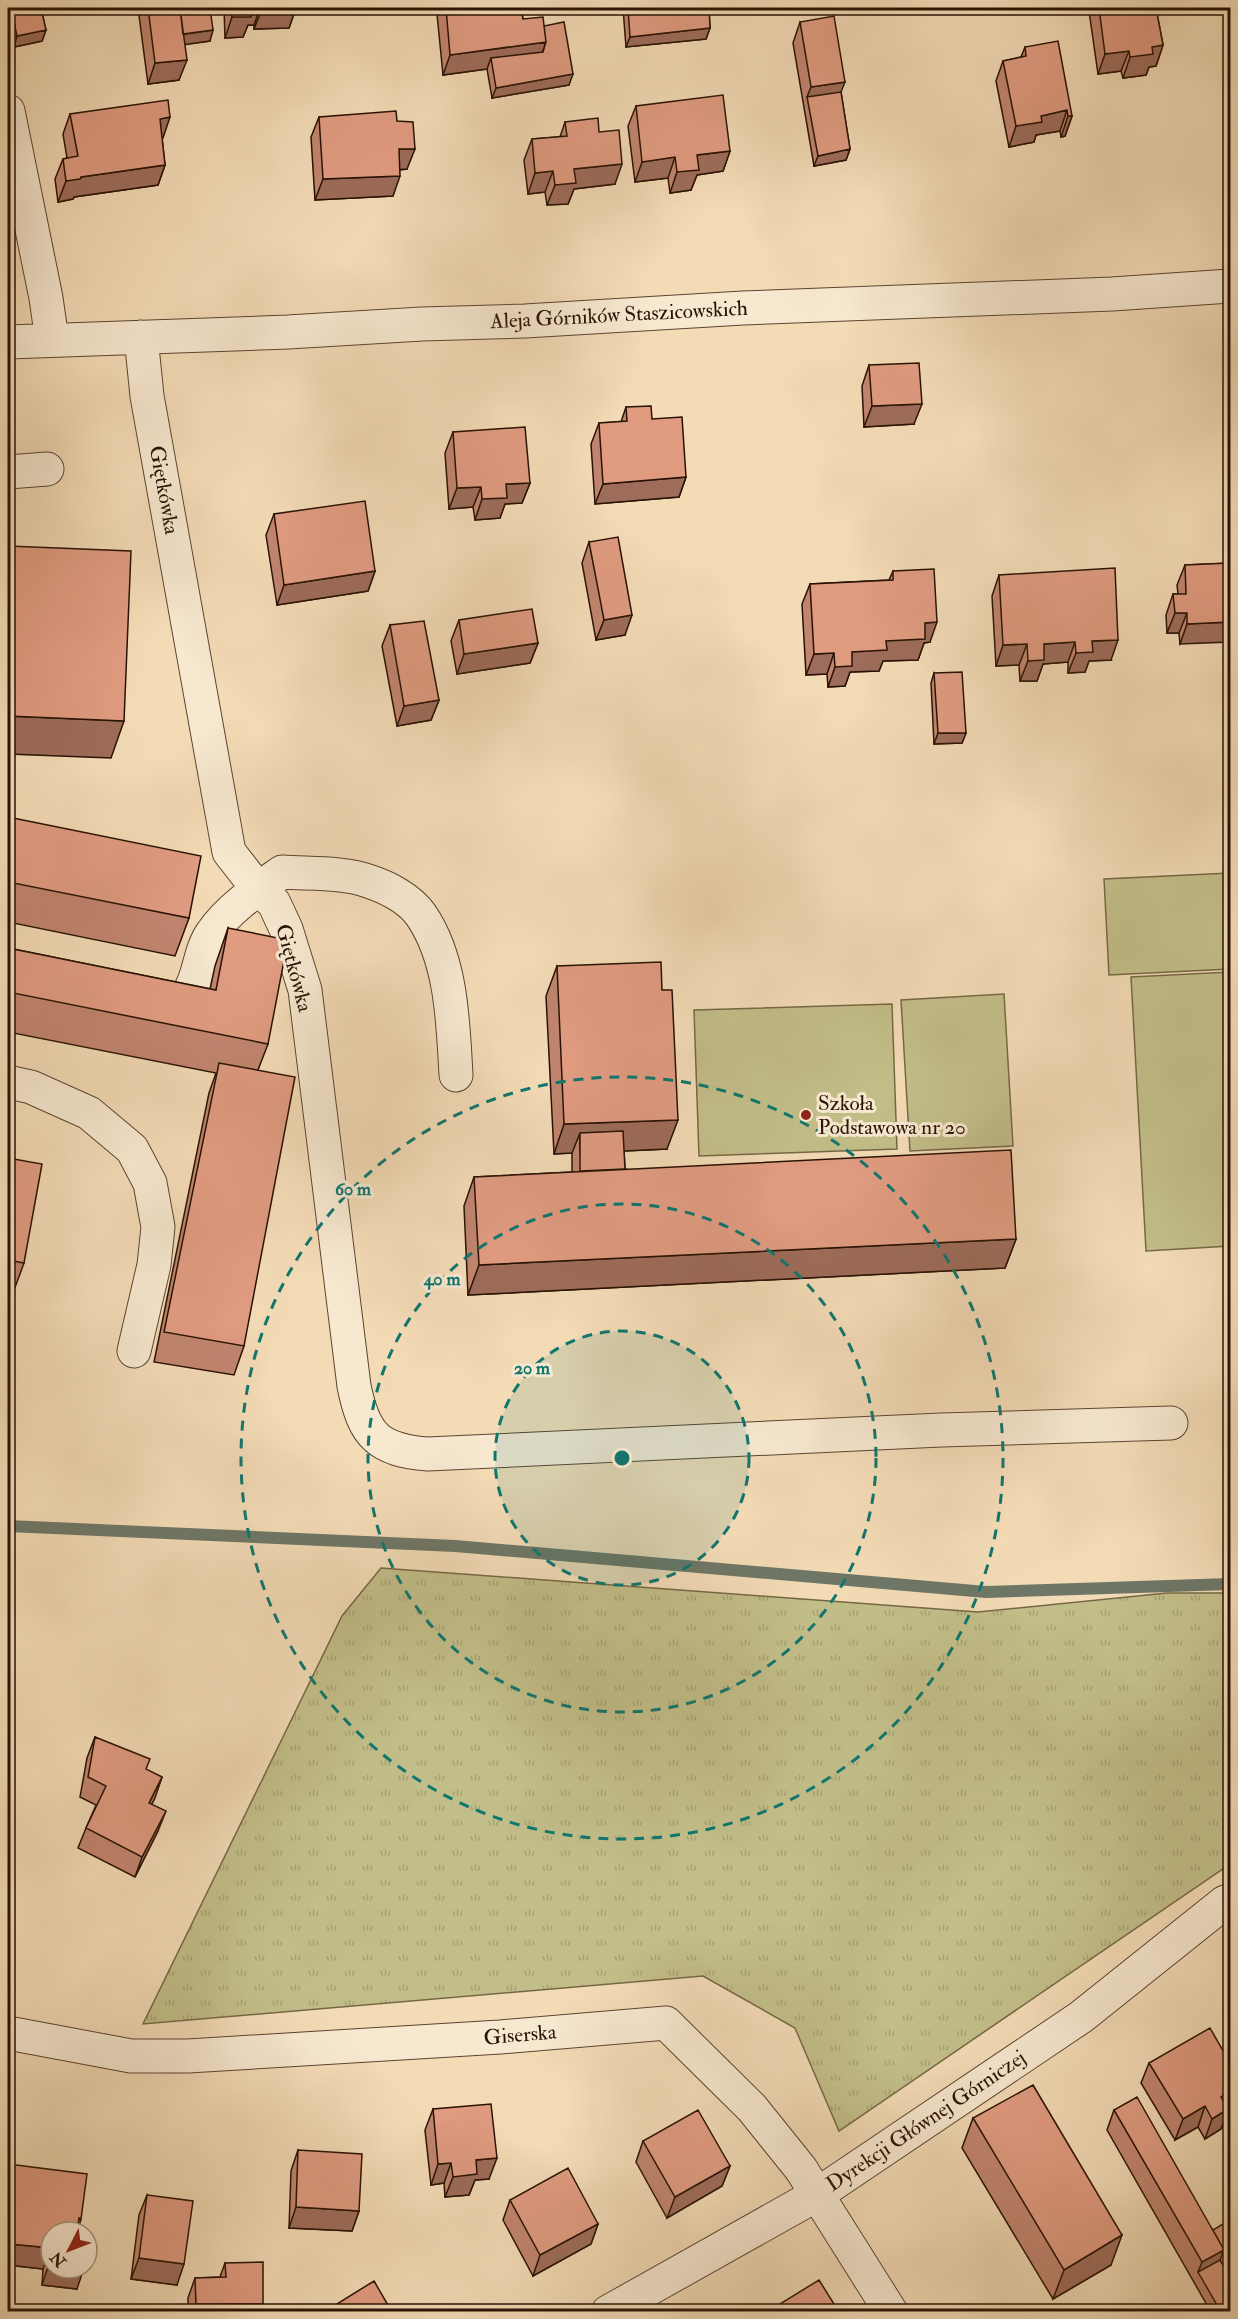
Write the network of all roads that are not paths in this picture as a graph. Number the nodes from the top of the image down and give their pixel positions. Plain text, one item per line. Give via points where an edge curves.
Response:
1 (8, 111) edge
2 (1230, 286) edge
3 (141, 337) junction
4 (52, 340) junction
5 (8, 342) edge
6 (47, 469) dead end
7 (8, 472) edge
8 (258, 889) junction
9 (124, 1004) edge
10 (456, 1075) dead end
11 (8, 1082) edge
12 (134, 1351) dead end
13 (1171, 1423) dead end
14 (1225, 1902) dead end
15 (8, 2033) edge
16 (818, 2194) junction
17 (608, 2312) edge
18 (891, 2312) edge

1 - 4 street
2 - 3 street, Aleja Górników Staszicowskich
3 - 4 street, Aleja Górników Staszicowskich
3 - 8 street, Giętkówka via 149,407 229,852
4 - 5 street, Aleja Górników Staszicowskich
6 - 7 street
8 - 9 street via 212,933 199,973 179,1002 147,1009
8 - 10 street via 282,872 368,880 407,900 421,915 436,943 452,1003
8 - 13 street, Giętkówka via 274,903 286,929 304,990 359,1414 375,1436 391,1448 429,1454
11 - 12 street via 31,1087 89,1113 132,1149 150,1183 158,1227 154,1265
14 - 16 street, Dyrekcji Głównej Górniczej via 1081,2017
15 - 16 street, Giserska via 131,2056 188,2056 500,2037 666,2022 752,2108
16 - 17 street, Dyrekcji Głównej Górniczej
16 - 18 street, Giserska

